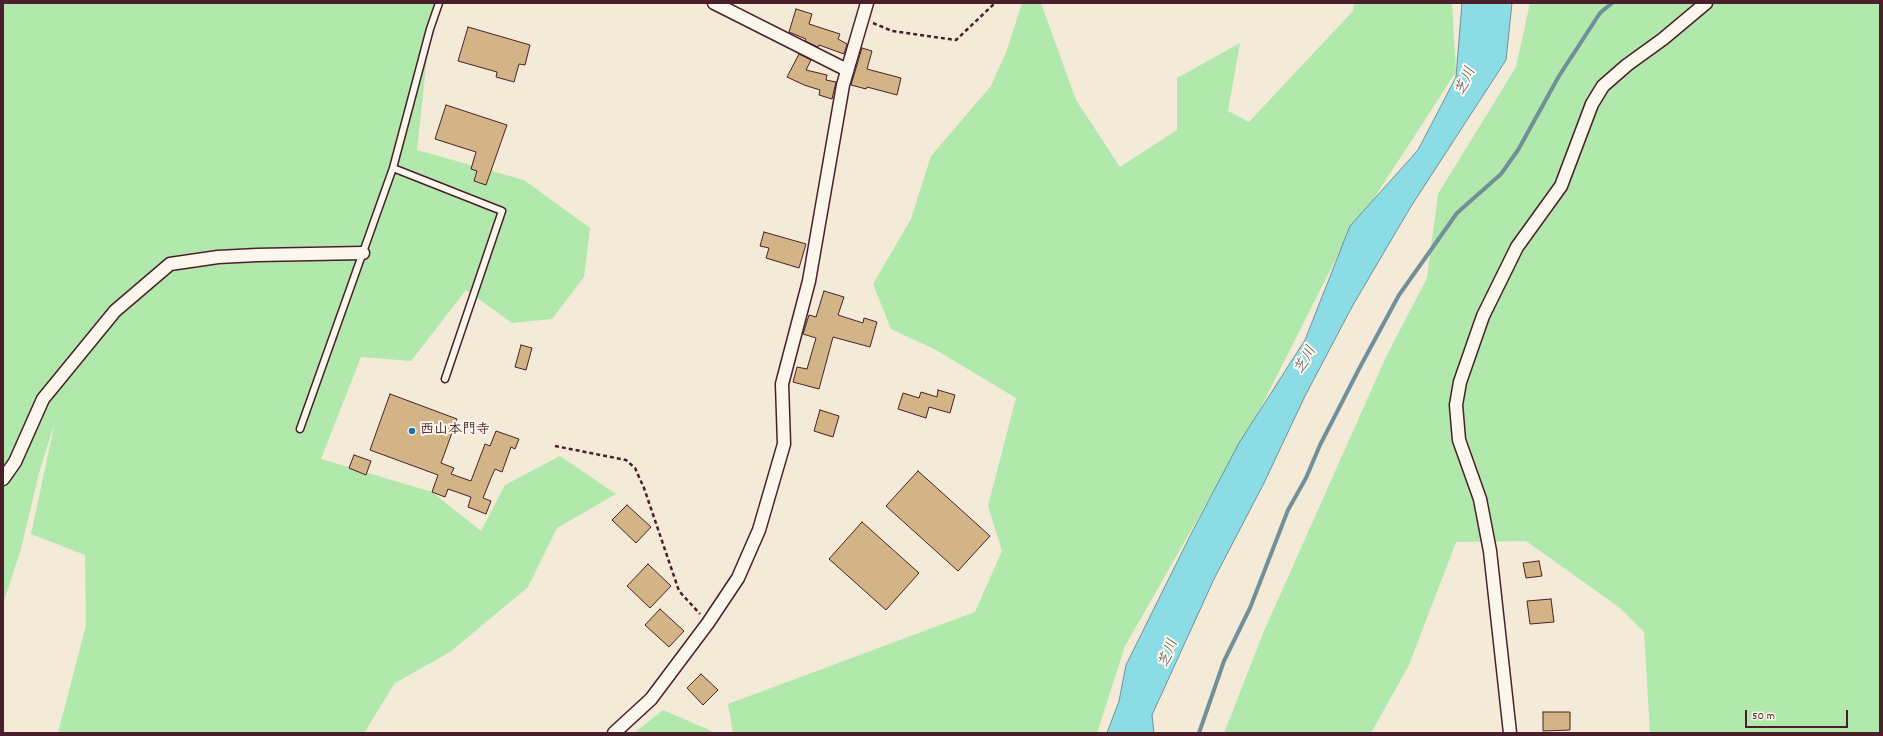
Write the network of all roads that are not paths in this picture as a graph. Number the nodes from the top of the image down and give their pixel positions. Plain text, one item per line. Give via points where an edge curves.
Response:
1 (439, 3) edge
2 (714, 3) edge
3 (867, 3) edge
4 (1706, 3) edge
5 (847, 70) junction
6 (393, 168) junction
7 (363, 254) junction
8 (445, 379) dead end
9 (300, 429) dead end
10 (3, 479) edge
11 (614, 733) edge
12 (1510, 733) edge

1 - 6 lane
2 - 5 street
3 - 5 street
4 - 12 street via 1603,86 1592,104 1561,186 1517,247 1483,316 1460,382 1456,405 1459,440 1480,499 1490,551
5 - 11 street via 809,280 782,384 784,444 759,530 738,578 708,624 651,699
6 - 7 lane
6 - 8 lane via 502,211
7 - 9 lane
7 - 10 street via 218,257 170,264 115,311 43,399 15,462

